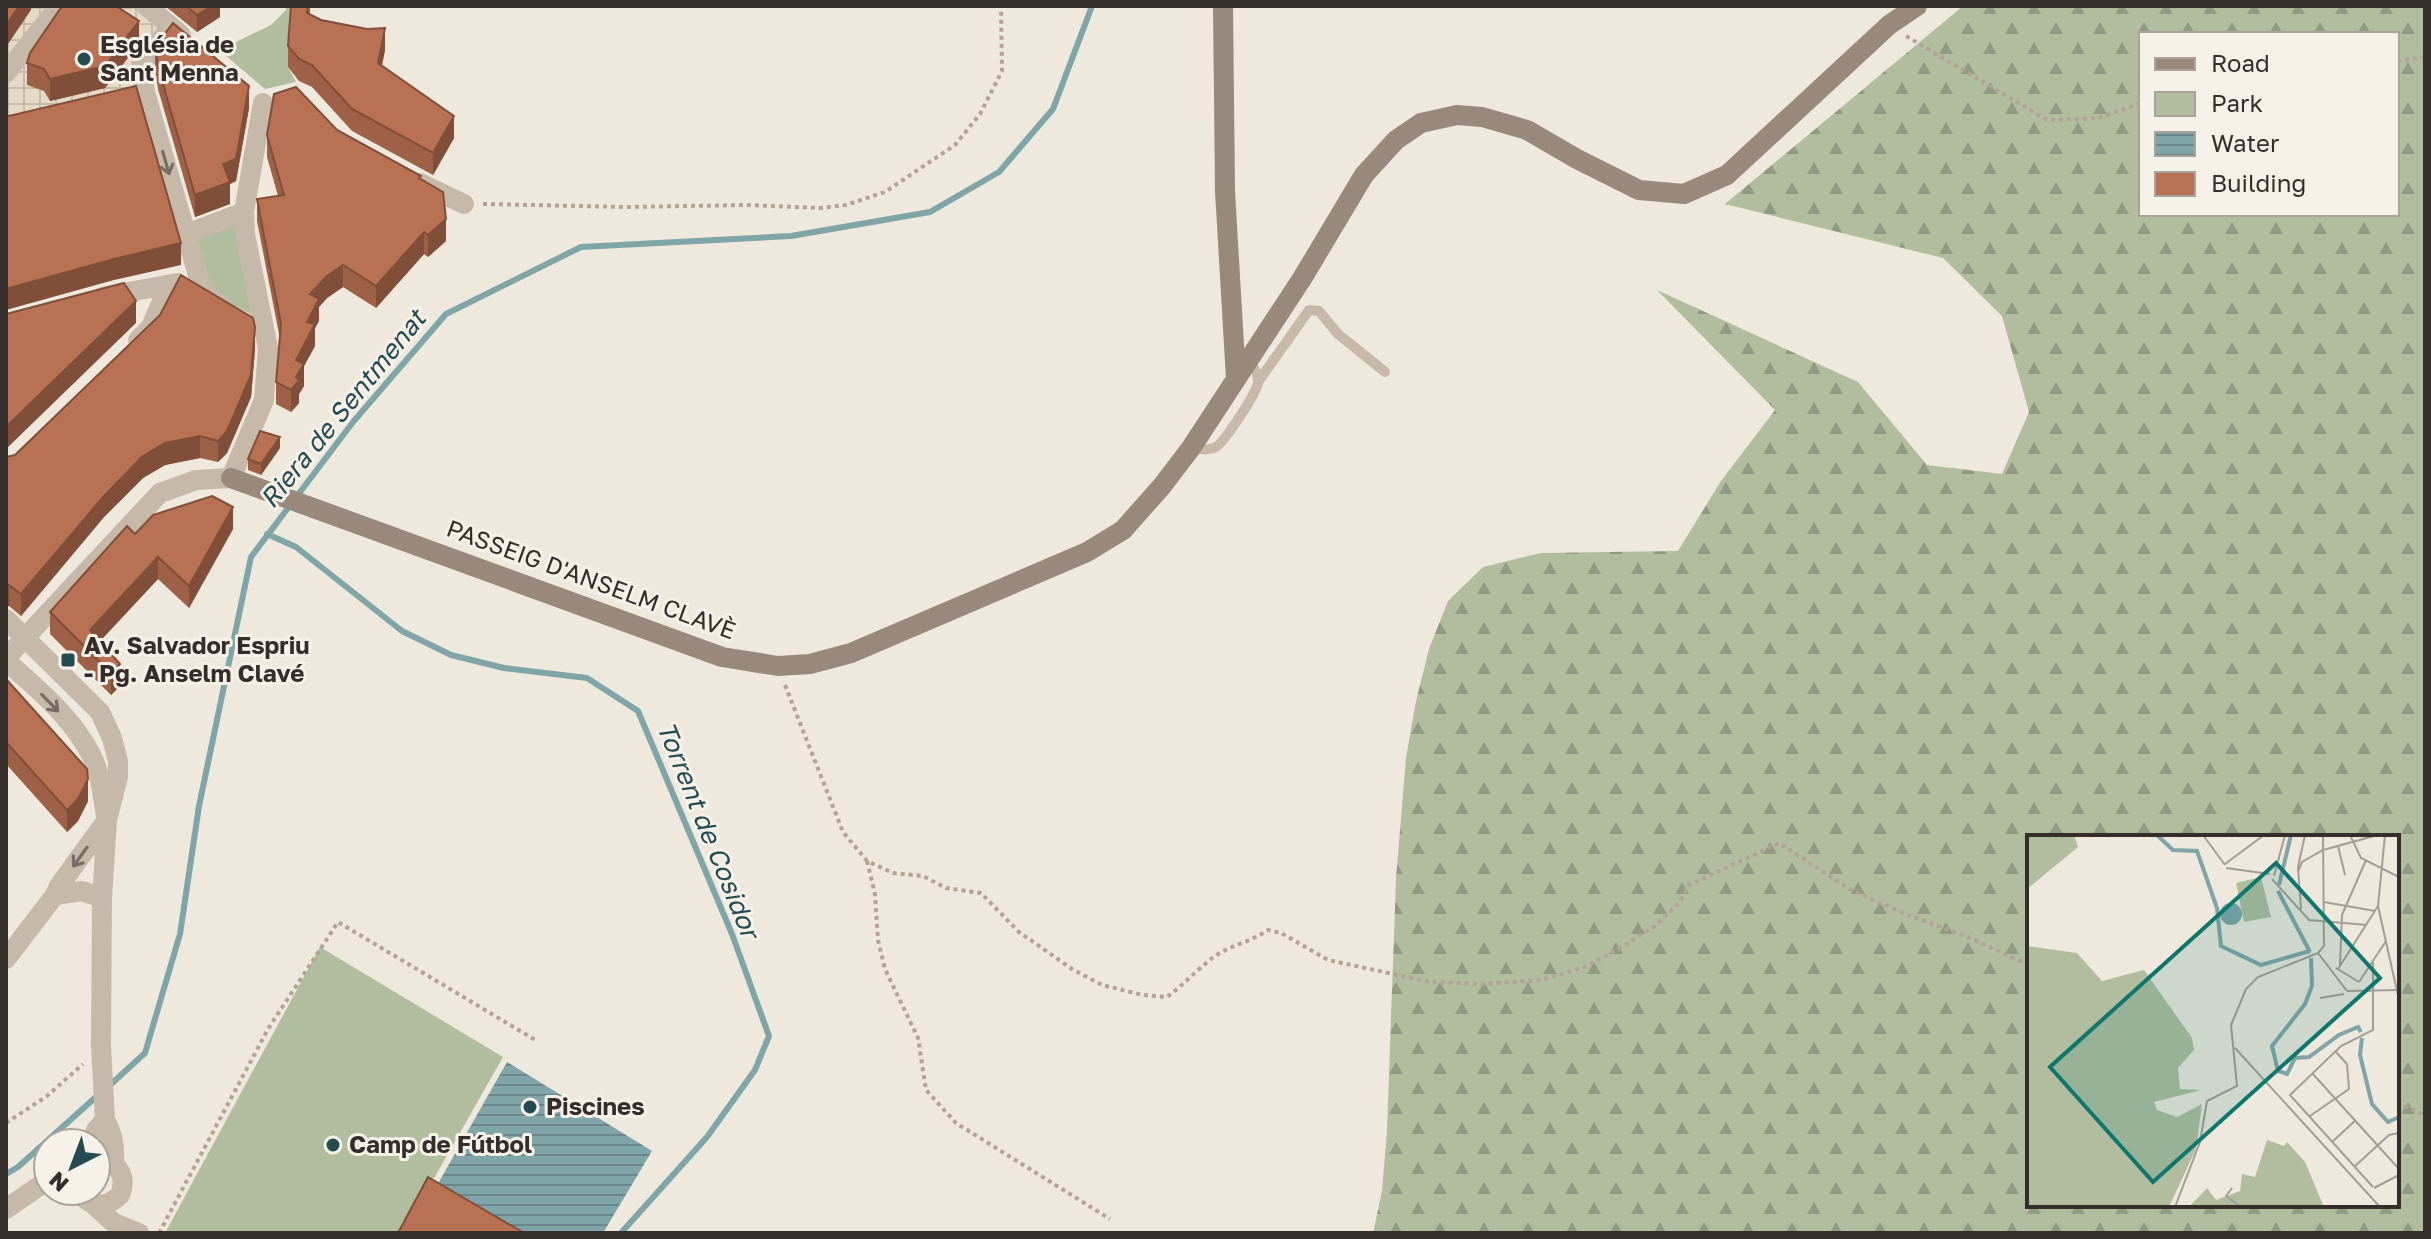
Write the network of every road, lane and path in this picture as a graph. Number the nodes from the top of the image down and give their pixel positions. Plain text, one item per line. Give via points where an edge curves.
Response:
1 (59, 6) edge
2 (146, 6) edge
3 (1001, 6) edge
4 (1223, 6) edge
5 (1917, 6) edge
6 (1889, 25) junction
7 (171, 27) junction
8 (194, 46) edge
9 (2425, 57) edge
10 (2399, 61) edge
11 (6, 73) edge
12 (269, 97) dead end
13 (2139, 104) edge
14 (401, 173) edge
15 (464, 204) joint
16 (244, 212) junction
17 (186, 234) junction
18 (199, 279) junction
19 (169, 285) junction
20 (89, 301) edge
21 (265, 328) junction
22 (128, 349) edge
23 (1248, 360) junction
24 (1385, 372) dead end
25 (1236, 379) junction
26 (1258, 382) junction
27 (1191, 448) junction
28 (231, 478) junction
29 (6, 619) edge
30 (24, 638) junction
31 (6, 660) edge
32 (778, 666) junction
33 (112, 738) junction
34 (88, 748) junction
35 (107, 820) junction
36 (867, 861) junction
37 (55, 895) junction
38 (102, 898) junction
39 (6, 959) edge
40 (2027, 964) edge
41 (537, 1041) dead end
42 (102, 1054) junction
43 (2399, 1104) edge
44 (2425, 1115) edge
45 (105, 1120) junction
46 (6, 1123) edge
47 (99, 1127) edge
48 (109, 1127) edge
49 (112, 1165) edge
50 (32, 1191) edge
51 (120, 1195) junction
52 (112, 1201) edge
53 (96, 1207) edge
54 (6, 1209) edge
55 (1110, 1219) dead end
56 (139, 1233) edge
57 (159, 1233) edge

1 - 11 street
2 - 7 street
3 - 15 path via 1002,71 980,114 955,145 885,192 820,208
4 - 25 main road via 1225,191
5 - 6 main road, PASSEIG D'ANSELM CLAVÈ
6 - 13 path via 2047,120 2098,118
6 - 23 main road, PASSEIG D'ANSELM CLAVÈ via 1727,175 1684,194 1639,190 1527,130 1482,117 1457,115 1421,123 1396,140 1364,175
7 - 8 street
7 -> 17 street via 141,65 138,93
9 - 10 path
12 - 16 street
14 - 15 street
16 - 17 street
16 - 21 street
17 - 18 street
18 - 19 street
18 - 21 street via 210,299
19 - 20 street
19 - 22 street via 151,327
21 - 28 street via 264,400
23 - 25 main road, PASSEIG D'ANSELM CLAVÈ
23 - 26 lane
24 - 26 lane via 1319,311 1309,310
25 - 27 main road, PASSEIG D'ANSELM CLAVÈ
26 - 27 lane via 1215,448
27 - 32 main road, PASSEIG D'ANSELM CLAVÈ via 1133,522 1087,552 851,653
28 - 30 street, PASSEIG D'ANSELM CLAVÈ via 196,480 160,493
28 - 32 main road, PASSEIG D'ANSELM CLAVÈ via 708,653
29 - 30 street
30 - 31 street, PASSEIG D'ANSELM CLAVÈ
30 - 33 street via 100,712
31 -> 34 street via 77,730
32 - 36 path via 843,832
33 - 34 street
33 - 35 street via 118,777
34 - 35 street via 98,770
35 -> 37 street
35 - 38 street
36 - 40 path via 946,888 981,893 1019,932 1072,969 1102,985 1167,997 1211,959 1268,930 1328,960 1430,982 1542,980 1585,967 1625,945 1663,918 1689,885 1779,843 1851,890
36 - 55 path via 885,969 918,1038 926,1090 956,1123
37 - 38 street via 82,891
37 - 39 street
38 - 42 street
41 - 57 path via 338,922 268,1029
42 - 45 street
42 - 46 path
43 - 44 path
45 - 47 street
45 - 48 street
49 - 51 street via 124,1181
50 - 54 street
51 - 52 street
51 - 56 street
53 - 56 street via 114,1223

